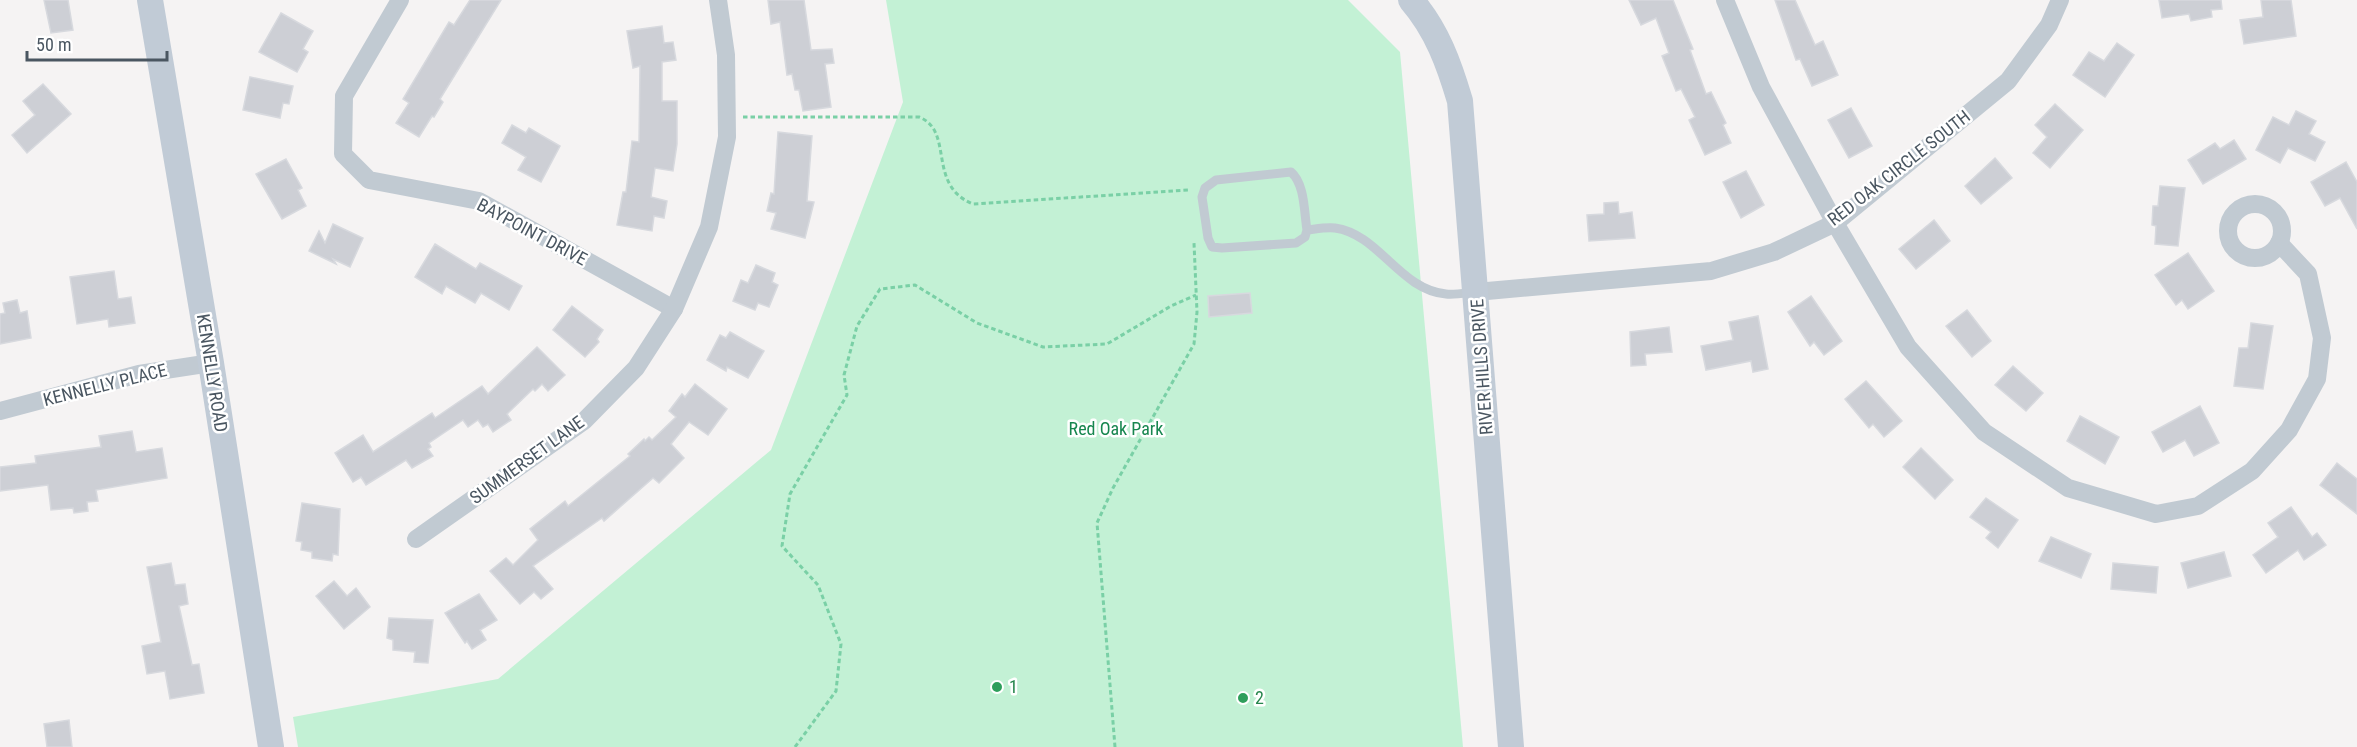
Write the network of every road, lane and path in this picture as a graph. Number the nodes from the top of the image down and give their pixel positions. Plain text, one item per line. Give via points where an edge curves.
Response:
1 (150, 0) edge
2 (400, 0) edge
3 (718, 0) edge
4 (1410, 0) edge
5 (1725, 0) edge
6 (2060, 0) edge
7 (726, 116) junction
8 (1205, 188) junction
9 (1835, 222) junction
10 (1307, 230) junction
11 (2279, 243) dead end
12 (1476, 292) junction
13 (674, 309) junction
14 (211, 363) junction
15 (0, 411) edge
16 (417, 539) dead end
17 (271, 747) edge
18 (795, 747) edge
19 (1115, 747) edge
20 (1511, 747) edge

1 - 14 street, KENNELLY ROAD
2 - 13 street, BAYPOINT DRIVE via 344,96 343,154 369,180 478,201
3 - 7 street, SUMMERSET LANE via 726,55
4 - 12 street, RIVER HILLS DRIVE via 1425,16 1447,57 1460,101
5 - 9 street via 1761,87
6 - 9 street, RED OAK CIRCLE SOUTH via 2049,25 2008,81
7 - 8 path via 928,120 934,128 948,185 956,196 973,204
7 - 13 street, SUMMERSET LANE via 710,227
8 - 10 lane via 1216,180 1291,172 1297,177
8 - 10 lane via 1202,197 1212,246 1296,243
9 - 11 street via 1908,347 1984,432 2068,488 2156,514 2198,506 2252,471 2289,430 2317,379 2322,338 2308,274
9 - 12 street, RED OAK CIRCLE SOUTH via 1774,252 1711,271
10 - 12 lane via 1336,228 1363,239 1427,288 1445,294
12 - 20 street, RIVER HILLS DRIVE
13 - 16 street, SUMMERSET LANE via 636,368 584,421
14 - 15 street, KENNELLY PLACE via 139,374
14 - 17 street, KENNELLY ROAD
18 - 19 path via 836,691 841,644 818,585 782,546 790,494 847,395 844,375 857,326 880,289 915,285 977,323 1043,347 1107,344 1196,295 1194,344 1097,523

